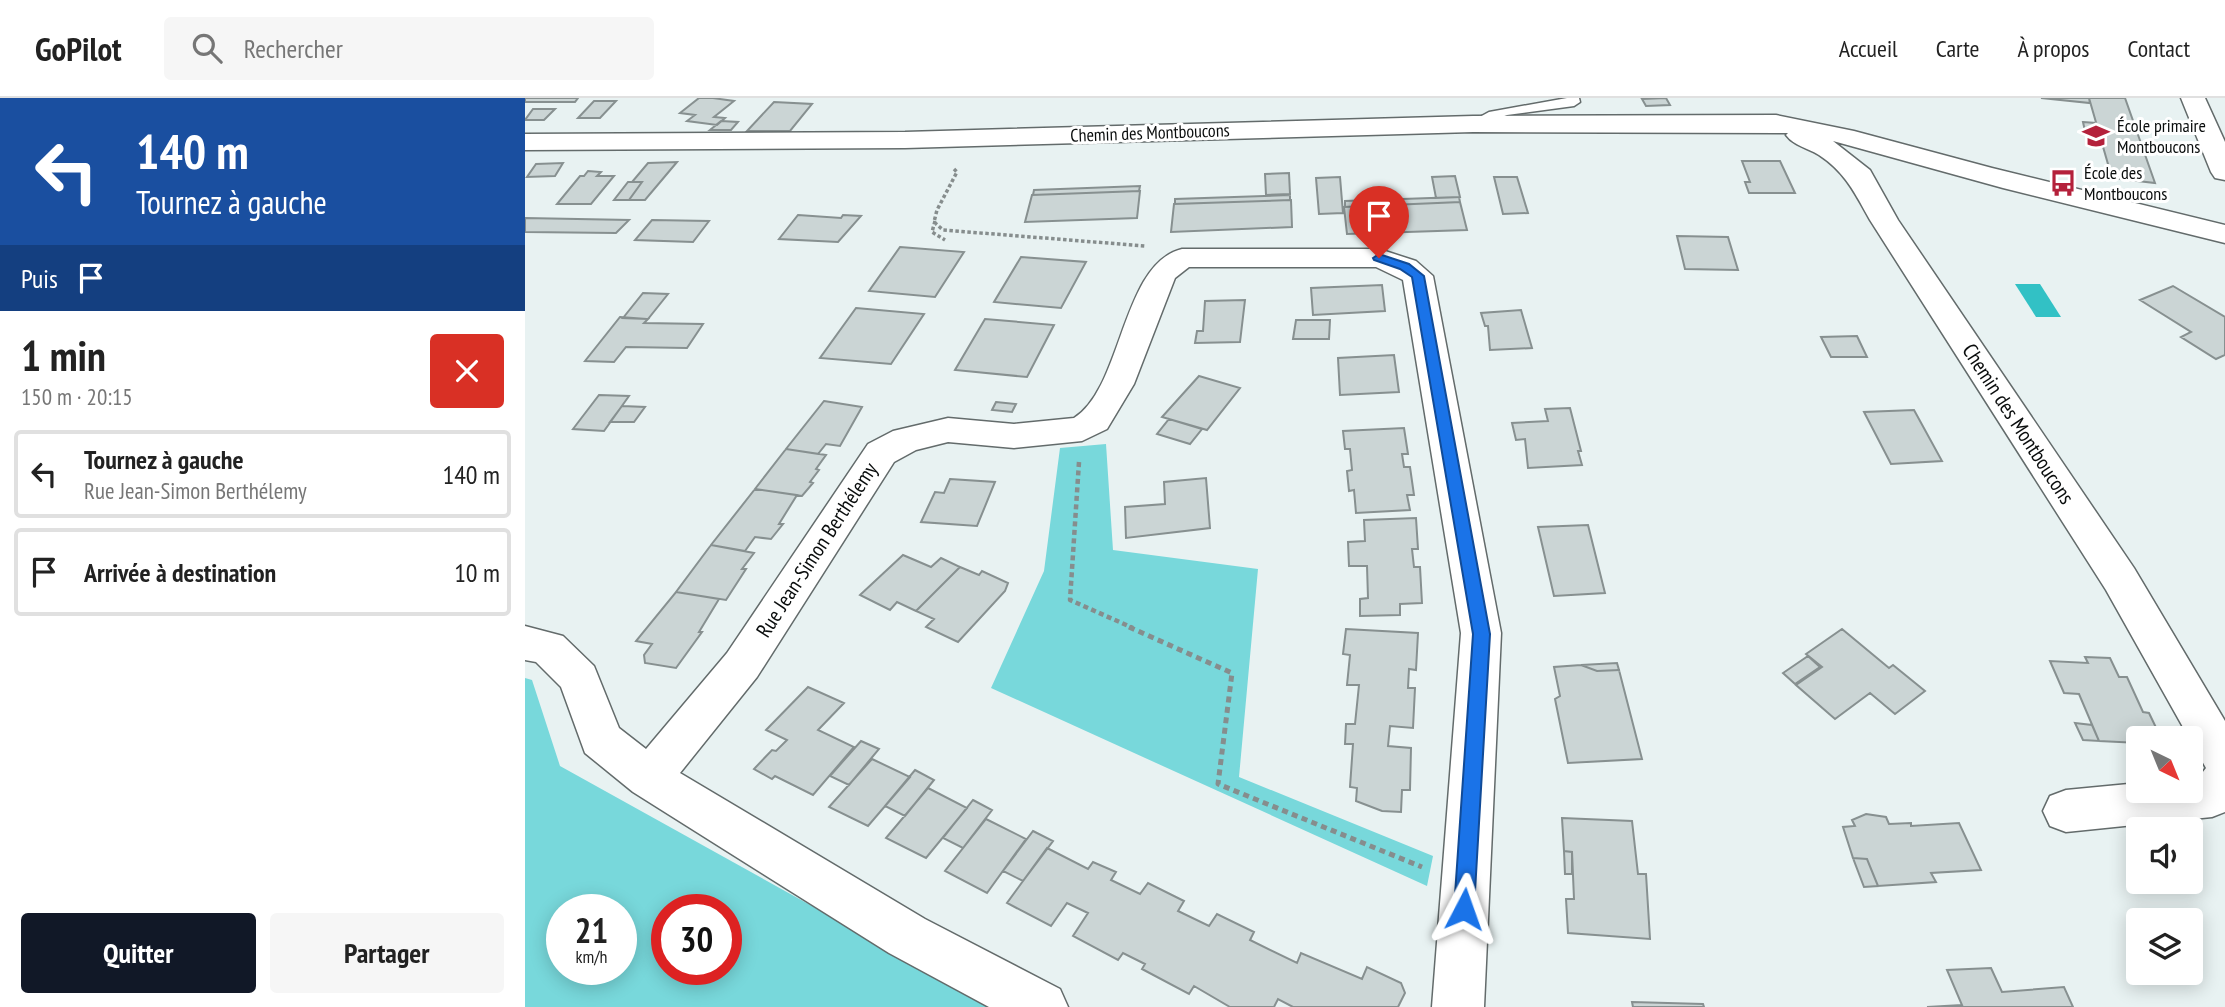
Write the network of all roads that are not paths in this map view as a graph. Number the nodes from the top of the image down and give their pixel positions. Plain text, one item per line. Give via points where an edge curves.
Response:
1 (1573, 98) edge
2 (2193, 98) edge
3 (1776, 123) junction
4 (1473, 124) junction
5 (525, 142) edge
6 (2225, 172) edge
7 (2225, 191) edge
8 (2225, 231) edge
9 (525, 643) edge
10 (2225, 761) edge
11 (649, 778) junction
12 (2225, 778) edge
13 (2066, 811) dead end
14 (1042, 1007) edge
15 (1458, 1007) edge

1 - 4 lane via 1574,102 1500,112
2 - 6 street
3 - 4 street, Chemin des Montboucons
3 - 8 street, Chemin des Montboucons via 1865,139 1981,173
3 - 10 street, Chemin des Montboucons via 1828,149 1860,176 1884,220 2120,579
4 - 5 street, Chemin des Montboucons via 905,140
7 - 8 street via 2219,216
9 - 11 street via 548,648 579,678 601,740
11 - 14 street via 907,936
11 - 15 street, Rue Jean-Simon Berthélemy via 742,666 881,453 905,440 948,430 1014,436 1082,429 1095,421 1117,384 1163,274 1182,258 1379,258 1418,276 1482,634
12 - 13 street via 2212,796

